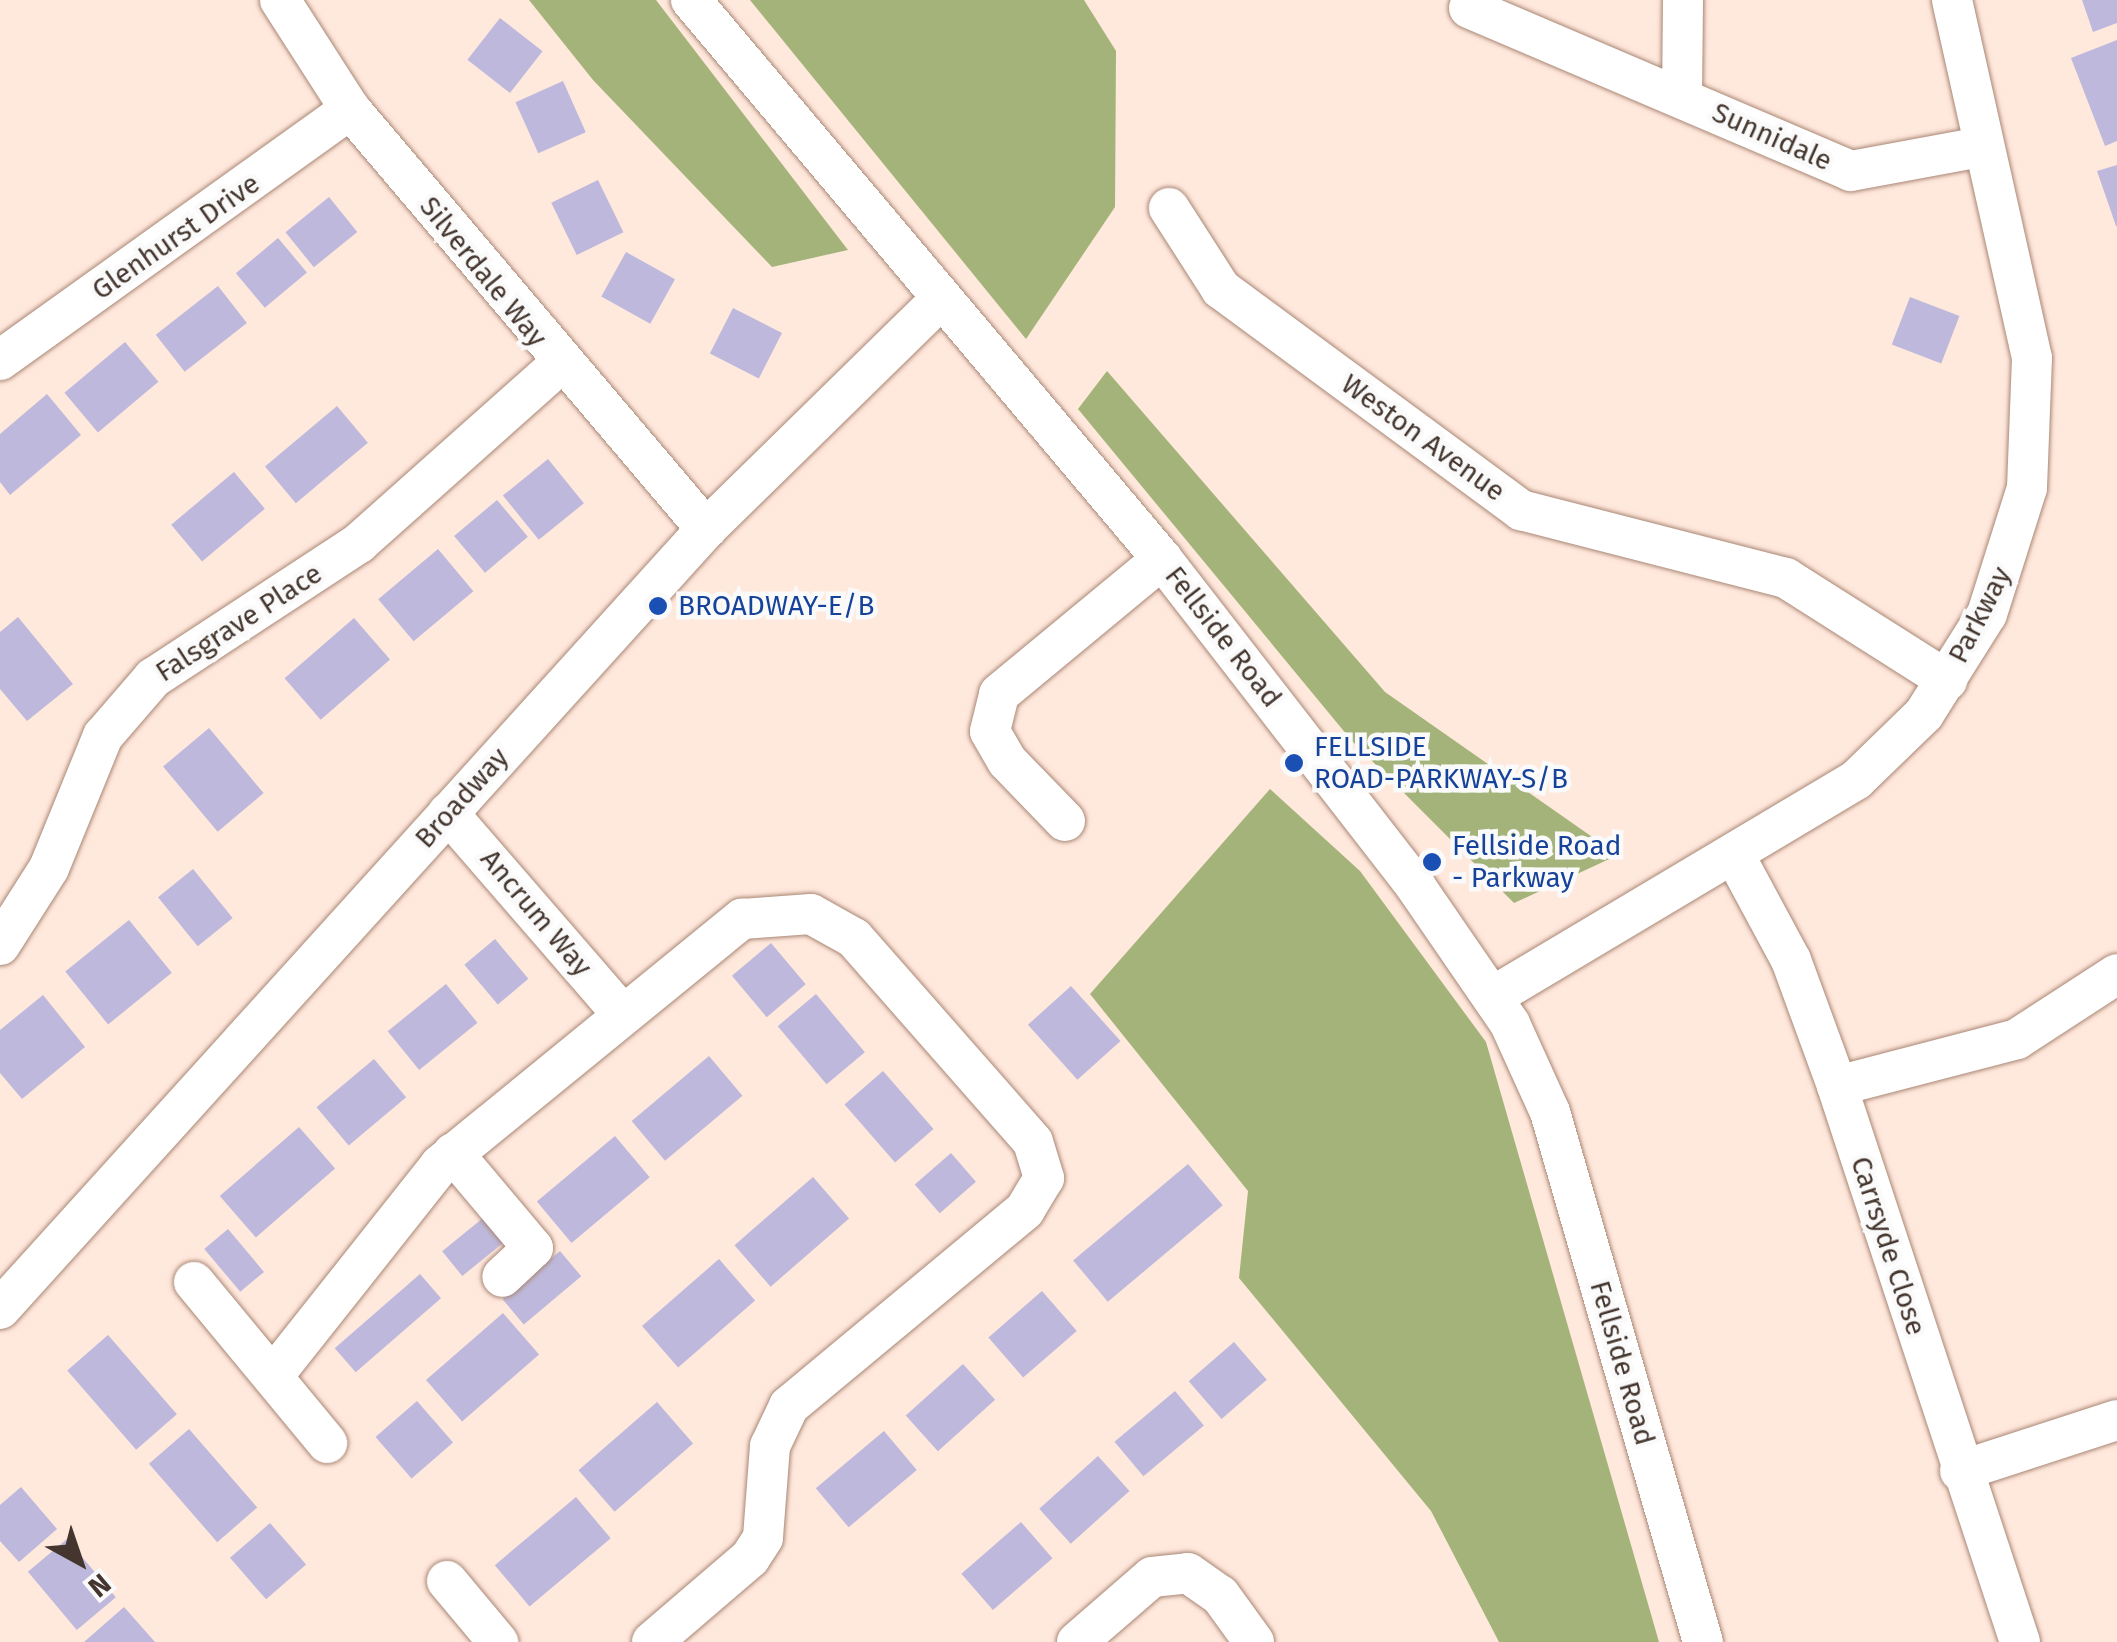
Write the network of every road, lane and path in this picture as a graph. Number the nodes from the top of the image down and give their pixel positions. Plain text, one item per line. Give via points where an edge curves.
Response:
1 (280, 0) edge
2 (691, 0) edge
3 (1683, 0) edge
4 (1952, 0) edge
5 (1470, 8) dead end
6 (1682, 97) junction
7 (350, 110) junction
8 (1981, 147) junction
9 (1169, 208) dead end
10 (938, 301) junction
11 (0, 360) edge
12 (559, 365) junction
13 (706, 529) junction
14 (1162, 559) junction
15 (1947, 680) junction
16 (448, 813) junction
17 (1065, 822) dead end
18 (1736, 858) junction
19 (0, 945) edge
20 (2117, 974) edge
21 (1492, 997) junction
22 (622, 1014) junction
23 (1837, 1086) junction
24 (453, 1153) junction
25 (502, 1277) dead end
26 (194, 1282) dead end
27 (0, 1310) edge
28 (273, 1376) junction
29 (2117, 1420) edge
30 (327, 1442) dead end
31 (1960, 1471) junction
32 (448, 1580) dead end
33 (498, 1642) edge
34 (652, 1642) edge
35 (1077, 1642) edge
36 (1254, 1642) edge
37 (1702, 1642) edge
38 (2020, 1642) edge

1 - 7 street, Silverdale Way
2 - 10 street, Fellside Road
3 - 6 street, Sunnidale
4 - 8 street, Parkway
5 - 6 street, Sunnidale
6 - 8 street, Sunnidale via 1850,172
7 - 11 street, Glenhurst Drive
7 - 12 street, Silverdale Way
8 - 15 street, Parkway via 2032,358 2027,488 1987,614
9 - 15 street, Weston Avenue via 1221,289 1520,510 1786,578
10 - 13 street, Broadway
10 - 14 street, Fellside Road
12 - 13 street, Silverdale Way
12 - 19 street, Falsgrave Place via 359,542 153,678 103,736 48,868
13 - 16 street, Broadway
14 - 17 street via 999,694 990,732 1007,761
14 - 21 street, Fellside Road via 1416,886
15 - 18 street, Parkway via 1869,769
16 - 22 street, Ancrum Way
16 - 27 street, Broadway
18 - 21 street, Parkway
18 - 23 street, Carrsyde Close via 1791,960
20 - 23 street via 2017,1039
21 - 37 street, Fellside Road via 1550,1112
22 - 24 street
22 - 34 street via 742,919 811,914 854,938 1032,1142 1044,1178 1025,1210 789,1406 770,1446 763,1538 750,1558
23 - 31 street, Carrsyde Close
24 - 25 street via 533,1248
24 - 28 street
26 - 28 street
28 - 30 street
29 - 31 street
31 - 38 street, Carrsyde Close
32 - 33 street
35 - 36 street via 1152,1577 1188,1573 1220,1596

